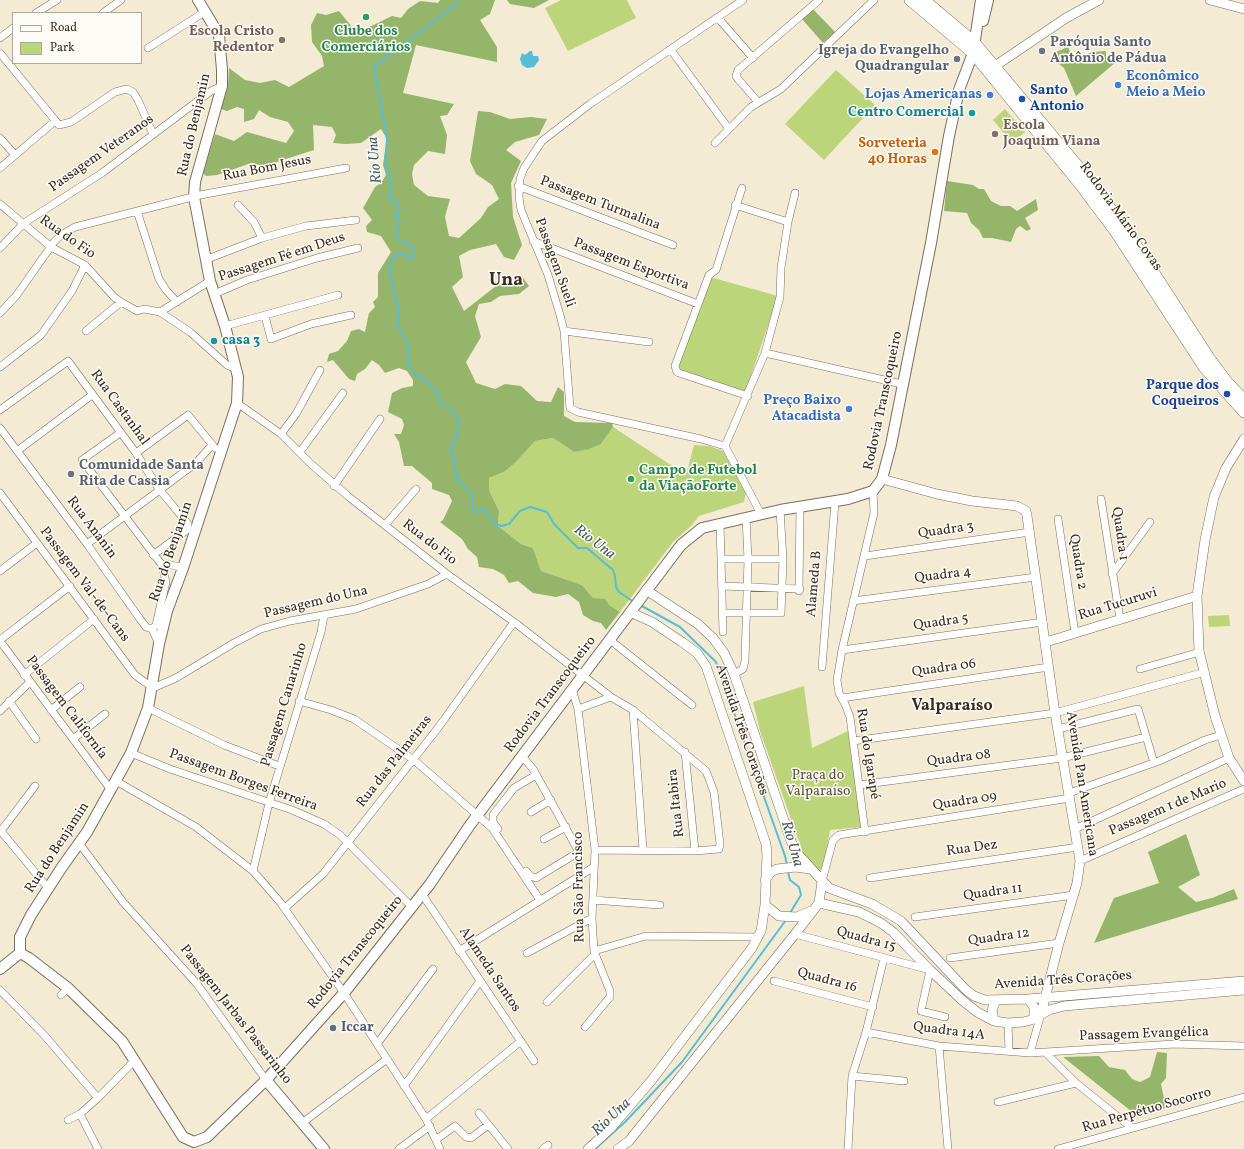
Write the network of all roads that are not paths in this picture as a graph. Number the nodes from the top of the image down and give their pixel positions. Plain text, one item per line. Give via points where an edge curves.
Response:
1 (57, 0) edge
2 (121, 0) edge
3 (198, 0) edge
4 (743, 0) edge
5 (818, 0) edge
6 (874, 0) edge
7 (910, 0) edge
8 (924, 0) edge
9 (981, 0) edge
10 (988, 0) edge
11 (1099, 0) edge
12 (1210, 0) edge
13 (1244, 9) edge
14 (206, 11) junction
15 (38, 12) edge
16 (103, 12) edge
17 (718, 18) junction
18 (12, 29) edge
19 (0, 38) edge
20 (148, 48) dead end
21 (974, 48) junction
22 (671, 50) junction
23 (0, 53) edge
24 (753, 58) junction
25 (995, 66) junction
26 (222, 86) junction
27 (758, 102) junction
28 (54, 121) junction
29 (729, 129) junction
30 (154, 134) junction
31 (0, 138) edge
32 (715, 143) dead end
33 (15, 155) junction
34 (0, 168) edge
35 (346, 168) dead end
36 (518, 186) junction
37 (742, 188) dead end
38 (795, 194) dead end
39 (194, 197) junction
40 (0, 204) edge
41 (238, 205) dead end
42 (735, 205) junction
43 (137, 211) junction
44 (356, 220) dead end
45 (788, 222) junction
46 (24, 223) junction
47 (262, 238) junction
48 (533, 241) junction
49 (673, 246) dead end
50 (51, 247) junction
51 (0, 248) edge
52 (358, 248) dead end
53 (206, 260) junction
54 (85, 265) junction
55 (210, 281) junction
56 (214, 294) junction
57 (338, 295) dead end
58 (121, 302) junction
59 (177, 302) junction
60 (698, 304) junction
61 (160, 312) junction
62 (0, 313) edge
63 (351, 315) dead end
64 (265, 316) junction
65 (225, 326) junction
66 (86, 331) dead end
67 (564, 331) junction
68 (650, 342) dead end
69 (766, 353) junction
70 (0, 367) edge
71 (320, 370) dead end
72 (237, 377) junction
73 (902, 384) junction
74 (343, 392) dead end
75 (92, 395) junction
76 (748, 396) junction
77 (1244, 400) edge
78 (237, 403) junction
79 (0, 410) edge
80 (1244, 412) edge
81 (380, 420) dead end
82 (0, 428) edge
83 (120, 433) junction
84 (281, 434) junction
85 (1244, 439) edge
86 (212, 445) junction
87 (725, 446) junction
88 (17, 451) junction
89 (221, 452) junction
90 (300, 452) junction
91 (136, 453) junction
92 (882, 479) junction
93 (334, 486) junction
94 (159, 489) junction
95 (416, 489) dead end
96 (872, 491) junction
97 (1, 498) edge
98 (1101, 499) dead end
99 (835, 502) junction
100 (800, 506) junction
101 (780, 510) junction
102 (761, 514) junction
103 (124, 515) junction
104 (746, 517) junction
105 (1058, 519) dead end
106 (1150, 522) dead end
107 (720, 523) junction
108 (385, 525) junction
109 (1030, 532) junction
110 (37, 543) junction
111 (87, 544) junction
112 (153, 555) junction
113 (865, 556) junction
114 (722, 559) junction
115 (748, 559) junction
116 (783, 559) junction
117 (162, 565) junction
118 (184, 568) junction
119 (0, 570) edge
120 (447, 574) junction
121 (1112, 574) junction
122 (1036, 577) junction
123 (70, 586) junction
124 (722, 586) junction
125 (747, 586) junction
126 (781, 589) junction
127 (645, 592) junction
128 (1198, 596) junction
129 (853, 601) junction
130 (631, 611) junction
131 (723, 613) junction
132 (746, 613) junction
133 (324, 616) junction
134 (94, 619) junction
135 (1120, 619) junction
136 (514, 622) junction
137 (1043, 622) junction
138 (152, 629) junction
139 (723, 632) dead end
140 (1075, 633) junction
141 (0, 640) edge
142 (610, 640) junction
143 (1046, 642) junction
144 (159, 644) junction
145 (842, 650) junction
146 (1200, 652) junction
147 (822, 667) dead end
148 (1049, 667) junction
149 (1140, 669) dead end
150 (1204, 672) junction
151 (734, 674) junction
152 (24, 675) junction
153 (583, 675) junction
154 (30, 682) junction
155 (80, 687) dead end
156 (153, 688) junction
157 (572, 689) junction
158 (610, 697) junction
159 (842, 698) junction
160 (9, 701) junction
161 (299, 702) junction
162 (692, 705) dead end
163 (148, 708) junction
164 (578, 709) junction
165 (51, 710) junction
166 (634, 710) junction
167 (0, 711) edge
168 (1055, 713) junction
169 (105, 714) dead end
170 (1058, 729) junction
171 (1221, 735) junction
172 (1146, 737) junction
173 (36, 739) dead end
174 (73, 739) junction
175 (853, 741) junction
176 (685, 752) junction
177 (131, 753) junction
178 (522, 756) junction
179 (1066, 757) junction
180 (1229, 758) junction
181 (414, 760) junction
182 (1154, 763) junction
183 (279, 766) junction
184 (1241, 772) edge
185 (536, 775) junction
186 (1244, 781) edge
187 (859, 785) junction
188 (35, 786) dead end
189 (114, 786) junction
190 (1244, 789) edge
191 (1071, 794) junction
192 (550, 800) junction
193 (269, 803) junction
194 (531, 812) dead end
195 (478, 816) junction
196 (566, 826) junction
197 (1076, 829) junction
198 (0, 830) edge
199 (865, 832) junction
200 (544, 839) dead end
201 (79, 843) junction
202 (348, 843) junction
203 (1078, 847) junction
204 (595, 850) junction
205 (643, 850) junction
206 (695, 851) junction
207 (1080, 861) junction
208 (594, 867) junction
209 (810, 869) junction
210 (253, 871) junction
211 (870, 878) dead end
212 (765, 880) junction
213 (826, 884) junction
214 (48, 888) junction
215 (422, 894) junction
216 (1074, 895) junction
217 (540, 900) junction
218 (593, 900) junction
219 (823, 903) junction
220 (660, 905) dead end
221 (765, 905) junction
222 (411, 906) junction
223 (285, 908) junction
224 (813, 910) junction
225 (592, 918) junction
226 (914, 918) dead end
227 (795, 934) junction
228 (758, 937) junction
229 (1055, 944) junction
230 (459, 951) junction
231 (20, 953) junction
232 (527, 953) dead end
233 (594, 953) junction
234 (884, 958) junction
235 (950, 958) dead end
236 (0, 969) edge
237 (434, 969) dead end
238 (930, 970) junction
239 (480, 981) junction
240 (774, 981) dead end
241 (1244, 981) edge
242 (0, 990) edge
243 (1244, 990) edge
244 (344, 993) junction
245 (1045, 997) junction
246 (1028, 999) junction
247 (996, 1000) junction
248 (547, 1002) dead end
249 (873, 1007) junction
250 (1038, 1016) junction
251 (945, 1017) dead end
252 (994, 1021) junction
253 (1008, 1023) junction
254 (585, 1027) dead end
255 (866, 1032) junction
256 (521, 1041) junction
257 (377, 1044) junction
258 (939, 1046) junction
259 (1244, 1046) edge
260 (1009, 1051) junction
261 (1030, 1052) junction
262 (1046, 1052) junction
263 (387, 1059) junction
264 (135, 1060) junction
265 (534, 1061) dead end
266 (852, 1076) junction
267 (266, 1080) junction
268 (904, 1081) dead end
269 (1076, 1084) junction
270 (404, 1086) junction
271 (1244, 1097) edge
272 (98, 1098) junction
273 (998, 1102) dead end
274 (479, 1113) dead end
275 (80, 1114) junction
276 (426, 1119) junction
277 (68, 1120) dead end
278 (302, 1123) junction
279 (488, 1125) junction
280 (430, 1126) junction
281 (1132, 1128) junction
282 (437, 1139) junction
283 (194, 1146) edge
284 (98, 1149) edge
285 (324, 1149) edge
286 (399, 1149) edge
287 (440, 1149) edge
288 (508, 1149) edge
289 (588, 1149) edge
290 (618, 1149) edge
291 (848, 1149) edge
292 (948, 1149) edge
293 (1058, 1149) edge

1 - 15 street
2 - 16 street
3 - 14 main road, Rua do Benjamin
4 - 17 street, Passagem Sueli
5 - 24 street
6 - 27 street via 782,89
7 - 21 main road, Rodovia Mário Covas
8 - 21 main road, Rodovia Mário Covas
9 - 21 main road
10 - 21 main road via 980,36
11 - 25 street via 1066,18
12 - 13 street
14 - 20 street
14 - 26 main road, Rua do Benjamin via 221,42
17 - 22 street, Passagem Sueli
17 - 24 street
18 - 19 street
21 - 25 main road, Rodovia Mário Covas
21 - 73 main road, Rodovia Transcoqueiro via 954,109 931,243
21 - 80 main road, Rodovia Mário Covas via 1115,231 1204,367
22 - 29 street
22 - 36 street, Passagem Sueli via 590,104 542,141 524,168
23 - 28 street
24 - 27 street via 738,70 736,76
25 - 77 main road, Rodovia Mário Covas via 1123,225 1210,358
26 - 30 street, Passagem Veteranos via 211,91
26 - 39 main road, Rua do Benjamin via 195,182
27 - 29 street
28 - 30 street via 59,125 71,122 115,92 127,89 133,92 138,100
28 - 33 street
29 - 32 street
30 - 46 street, Passagem Veteranos
31 - 33 street
33 - 34 street
35 - 39 street, Rua Bom Jesus
36 - 48 street, Passagem Sueli via 521,210
36 - 49 street, Passagem Turmalina
37 - 42 street, Passagem Esportiva
38 - 45 street
39 - 43 street, Rua Bom Jesus
39 - 53 main road, Rua do Benjamin
40 - 46 street, Rua do Fio
41 - 47 street via 254,222
42 - 45 street
42 - 60 street, Passagem Esportiva via 716,270 709,275
43 - 50 street, Rua Bom Jesus via 84,223 60,236
43 - 59 street via 159,279
44 - 47 street via 322,223
45 - 69 street via 781,268 780,297
46 - 50 street, Rua do Fio
46 - 51 street, Passagem Veteranos
47 - 53 street
48 - 60 street, Passagem Esportiva
48 - 67 street, Passagem Sueli via 556,299
50 - 54 street, Rua do Fio
50 - 62 street, Rua Bom Jesus via 16,296
52 - 56 street, Passagem Fé em Deus via 247,280
53 - 55 main road, Rua do Benjamin
54 - 58 street, Rua do Fio
54 - 70 street via 72,292 41,335
55 - 56 main road, Rua do Benjamin
55 - 59 street
56 - 65 main road, Rua do Benjamin
57 - 64 street
58 - 61 street, Rua do Fio via 138,311 144,309
58 - 66 street
59 - 61 street
60 - 76 street, Passagem Esportiva via 675,370
61 - 72 street, Rua do Fio via 190,332
63 - 64 street via 311,324 271,339
64 - 65 street
65 - 72 main road, Rua do Benjamin
67 - 68 street
67 - 87 street, Passagem Sueli via 569,404 574,411
69 - 73 street
69 - 76 street
71 - 84 street via 294,418
72 - 78 main road, Rua do Benjamin
73 - 92 main road, Rodovia Transcoqueiro
74 - 90 street
75 - 79 street, Rua Castanhal via 68,361
75 - 83 street, Rua Castanhal
75 - 88 street
76 - 87 street
78 - 84 street, Rua do Fio
78 - 89 main road, Rua do Benjamin
81 - 93 street
82 - 88 street, Rua Ananin
83 - 91 street, Rua Castanhal
83 - 103 street via 82,460
84 - 90 street, Rua do Fio
85 - 128 street via 1226,468 1214,497 1205,540
86 - 89 street
86 - 91 street via 188,414
86 - 94 street via 196,463
87 - 102 street
88 - 111 street, Rua Ananin
89 - 118 main road, Rua do Benjamin
90 - 93 street, Rua do Fio
91 - 94 street, Rua Castanhal
92 - 96 main road, Rodovia Transcoqueiro
92 - 109 street, Avenida Pan Americana via 937,494 1017,506 1026,511
93 - 108 street, Rua do Fio
94 - 103 street
94 - 112 street, Rua Castanhal via 188,524 187,530
95 - 108 street
96 - 99 main road, Rodovia Transcoqueiro
96 - 113 street, Rua do Igarapé via 874,513
97 - 110 street, Passagem Val-de-Cans
98 - 121 street, Quadra 1
99 - 100 main road, Rodovia Transcoqueiro
99 - 147 street, Alameda B
100 - 101 main road, Rodovia Transcoqueiro
100 - 126 street via 800,590
101 - 102 main road, Rodovia Transcoqueiro
101 - 116 street
102 - 104 main road, Rodovia Transcoqueiro
103 - 111 street
103 - 112 street
104 - 107 main road, Rodovia Transcoqueiro
104 - 115 street
105 - 140 street, Quadra 2
106 - 121 street, Quadra 1
107 - 114 street
107 - 127 main road, Rodovia Transcoqueiro via 702,528 691,536 672,554
108 - 120 street, Rua do Fio
109 - 113 street, Quadra 3
109 - 122 street, Avenida Pan Americana
110 - 119 street
110 - 123 street, Passagem Val-de-Cans
111 - 138 street, Rua Ananin via 146,627
112 - 117 street
113 - 129 street, Rua do Igarapé
114 - 115 street
114 - 124 street
115 - 116 street
115 - 125 street
116 - 126 street
117 - 118 street
117 - 138 street via 166,582 156,625
118 - 144 main road, Rua do Benjamin via 167,611
120 - 133 street, Passagem do Una via 428,584 378,602
120 - 136 street, Rua do Fio
121 - 135 street, Quadra 1
122 - 129 street, Quadra 4
122 - 137 street, Avenida Pan Americana
123 - 134 street, Passagem Val-de-Cans
123 - 141 street
124 - 125 street
124 - 131 street
125 - 126 street
125 - 132 street
126 - 132 street via 781,613
127 - 130 main road, Rodovia Transcoqueiro
127 - 151 street, Avenida Três Corações via 698,624 724,653
128 - 135 street, Rua Tucuruvi
128 - 146 street
129 - 145 street, Rua do Igarapé
130 - 142 main road, Rodovia Transcoqueiro
130 - 212 street, Avenida Três Corações via 682,642 697,653 706,666 766,844
131 - 132 street
131 - 139 street
132 - 151 street via 745,661 743,669
133 - 156 street, Passagem do Una via 261,629 176,678
133 - 161 street, Passagem Canarinho
134 - 152 street
134 - 156 street, Passagem Val-de-Cans via 135,675
135 - 140 street, Rua Tucuruvi
136 - 153 street, Rua do Fio
136 - 181 street, Rua das Palmeiras
137 - 143 street, Avenida Pan Americana
137 - 145 street, Quadra 5
138 - 144 street, Rua Ananin
140 - 143 street, Rua Tucuruvi
141 - 152 street, Passagem Californía
142 - 153 main road, Rodovia Transcoqueiro
142 - 162 street
143 - 148 street, Avenida Pan Americana
144 - 156 main road, Rua do Benjamin
145 - 159 street, Rua do Igarapé via 837,680
146 - 149 street
146 - 150 street
148 - 159 street, Quadra 06
148 - 168 street, Avenida Pan Americana
150 - 168 street
150 - 171 street
151 - 209 street, Avenida Três Corações via 791,841 796,852
152 - 154 street, Passagem Californía
153 - 157 main road, Rodovia Transcoqueiro
153 - 158 street, Rua do Fio
154 - 160 street
154 - 165 street, Passagem Californía
155 - 165 street
156 - 163 main road, Rua do Benjamin
157 - 164 street, Rua São Francisco
157 - 178 main road, Rodovia Transcoqueiro
158 - 164 street
158 - 166 street, Rua do Fio
159 - 175 street, Rua do Igarapé via 848,710
160 - 167 street
160 - 173 street
161 - 181 street via 354,719
161 - 183 street, Passagem Canarinho
163 - 177 main road, Rua do Benjamin
163 - 183 street via 224,745
164 - 204 street, Rua São Francisco
165 - 174 street, Passagem Californía
166 - 176 street, Rua do Fio
166 - 205 street
168 - 170 street, Avenida Pan Americana
168 - 175 street
169 - 174 street
170 - 172 street via 1135,708 1139,711
170 - 179 street, Avenida Pan Americana
171 - 180 street
171 - 182 street, Quadra 09
172 - 179 street, Quadra 08
172 - 182 street
174 - 189 street, Passagem Californía
175 - 187 street, Rua do Igarapé
176 - 206 street, Rua Itabira
176 - 206 street, Rua do Fio via 706,771 714,792 720,844 719,849
177 - 189 main road, Rua do Benjamin
177 - 193 street, Passagem Borges Ferreira
178 - 185 street
178 - 195 main road, Rodovia Transcoqueiro
179 - 187 street, Quadra 08
179 - 191 street, Avenida Pan Americana
180 - 184 street
180 - 197 street
181 - 195 street
181 - 202 street, Rua das Palmeiras
182 - 191 street, Quadra 09
183 - 193 street, Passagem Canarinho
184 - 186 street
185 - 192 street
185 - 196 street via 514,788 492,818 530,876 536,878 579,852
187 - 199 street, Rua do Igarapé
188 - 198 street
189 - 201 main road, Rua do Benjamin
189 - 210 street via 196,826
190 - 207 street, Passagem 1 de Mario
191 - 197 street, Avenida Pan Americana
191 - 199 street, Quadra 09
192 - 194 street
192 - 196 street
193 - 202 street, Passagem Borges Ferreira via 324,824
193 - 210 street, Passagem Canarinho
195 - 215 main road, Rodovia Transcoqueiro
195 - 217 street via 492,828
196 - 200 street
197 - 203 street, Avenida Pan Americana
198 - 214 street
199 - 213 street via 835,837
201 - 214 main road, Rua do Benjamin
201 - 267 street, Passagem Jarbas Passarinho via 123,902 197,984
202 - 222 street, Passagem Borges Ferreira
202 - 223 street, Rua das Palmeiras via 323,874
203 - 207 street, Avenida Pan Americana
203 - 211 street, Rua Dez
204 - 205 street
204 - 208 street, Rua São Francisco
205 - 206 street
207 - 216 street, Avenida Pan Americana
208 - 217 street
208 - 218 street, Rua São Francisco
209 - 212 street via 777,869
209 - 213 street, Avenida Três Corações
210 - 223 street
212 - 221 street
213 - 219 street
213 - 247 street, Avenida Três Corações via 888,912 910,929 966,990 980,999
214 - 231 main road, Rua do Benjamin via 20,937
215 - 222 main road, Rodovia Transcoqueiro
215 - 230 street, Alameda Santos
216 - 226 street, Quadra 11
216 - 229 street, Avenida Pan Americana
217 - 230 street
218 - 220 street
218 - 225 street, Rua São Francisco
219 - 224 street
219 - 238 street, Avenida Três Corações via 859,912 881,923
221 - 224 street via 779,916 797,917
221 - 228 street
222 - 244 main road, Rodovia Transcoqueiro
223 - 244 street
224 - 227 street
225 - 232 street
225 - 233 street, Rua São Francisco
227 - 234 street, Quadra 15
227 - 290 street via 629,1140
228 - 233 street via 646,936
228 - 289 street via 742,962 651,1080 610,1129
229 - 235 street, Quadra 12
229 - 245 street, Avenida Pan Americana
230 - 239 street, Alameda Santos
231 - 236 main road
231 - 264 main road, Rodovia Transcoqueiro via 29,958 116,1035
233 - 248 street
233 - 254 street, Rua São Francisco via 609,986 610,997
234 - 238 street, Quadra 15
234 - 249 street
237 - 257 street
238 - 251 street via 922,1011
238 - 252 street, Avenida Três Corações via 977,1012
239 - 256 street, Alameda Santos
239 - 270 street
240 - 249 street, Quadra 16
241 - 245 street, Avenida Três Corações
242 - 272 street via 45,1036
243 - 250 street, Avenida Três Corações via 1064,1006
244 - 257 street
244 - 267 main road, Rodovia Transcoqueiro
245 - 246 street, Avenida Três Corações
245 - 250 street, Avenida Pan Americana
246 - 247 street, Avenida Três Corações
246 - 250 street
247 - 252 street via 992,1010
249 - 255 street
250 - 253 street, Avenida Três Corações via 1023,1022
250 - 261 street, Avenida Pan Americana
252 - 253 street, Avenida Três Corações
253 - 260 street
255 - 258 street, Quadra 14A
255 - 266 street
256 - 265 street, Alameda Santos
256 - 276 street
257 - 263 street
258 - 260 street, Quadra 14A
258 - 292 street
259 - 262 street, Passagem Evangélica via 1174,1044
260 - 261 street, Quadra 14A
261 - 262 street, Passagem Evangélica
262 - 269 street
263 - 270 street
263 - 278 street
264 - 272 street
264 - 283 main road, Rodovia Transcoqueiro via 179,1133
266 - 268 street
266 - 291 street
267 - 278 main road, Passagem Jarbas Passarinho
267 - 283 main road, Rodovia Transcoqueiro via 214,1132
269 - 273 street
269 - 281 street
270 - 276 street
271 - 281 street, Rua Perpétuo Socorro
272 - 275 street
274 - 279 street
275 - 277 street
275 - 284 street
276 - 280 street
278 - 285 main road, Passagem Jarbas Passarinho
279 - 282 street via 472,1138 466,1137 455,1126
279 - 288 street
280 - 282 street
280 - 286 street
281 - 293 street, Rua Perpétuo Socorro
282 - 287 street

